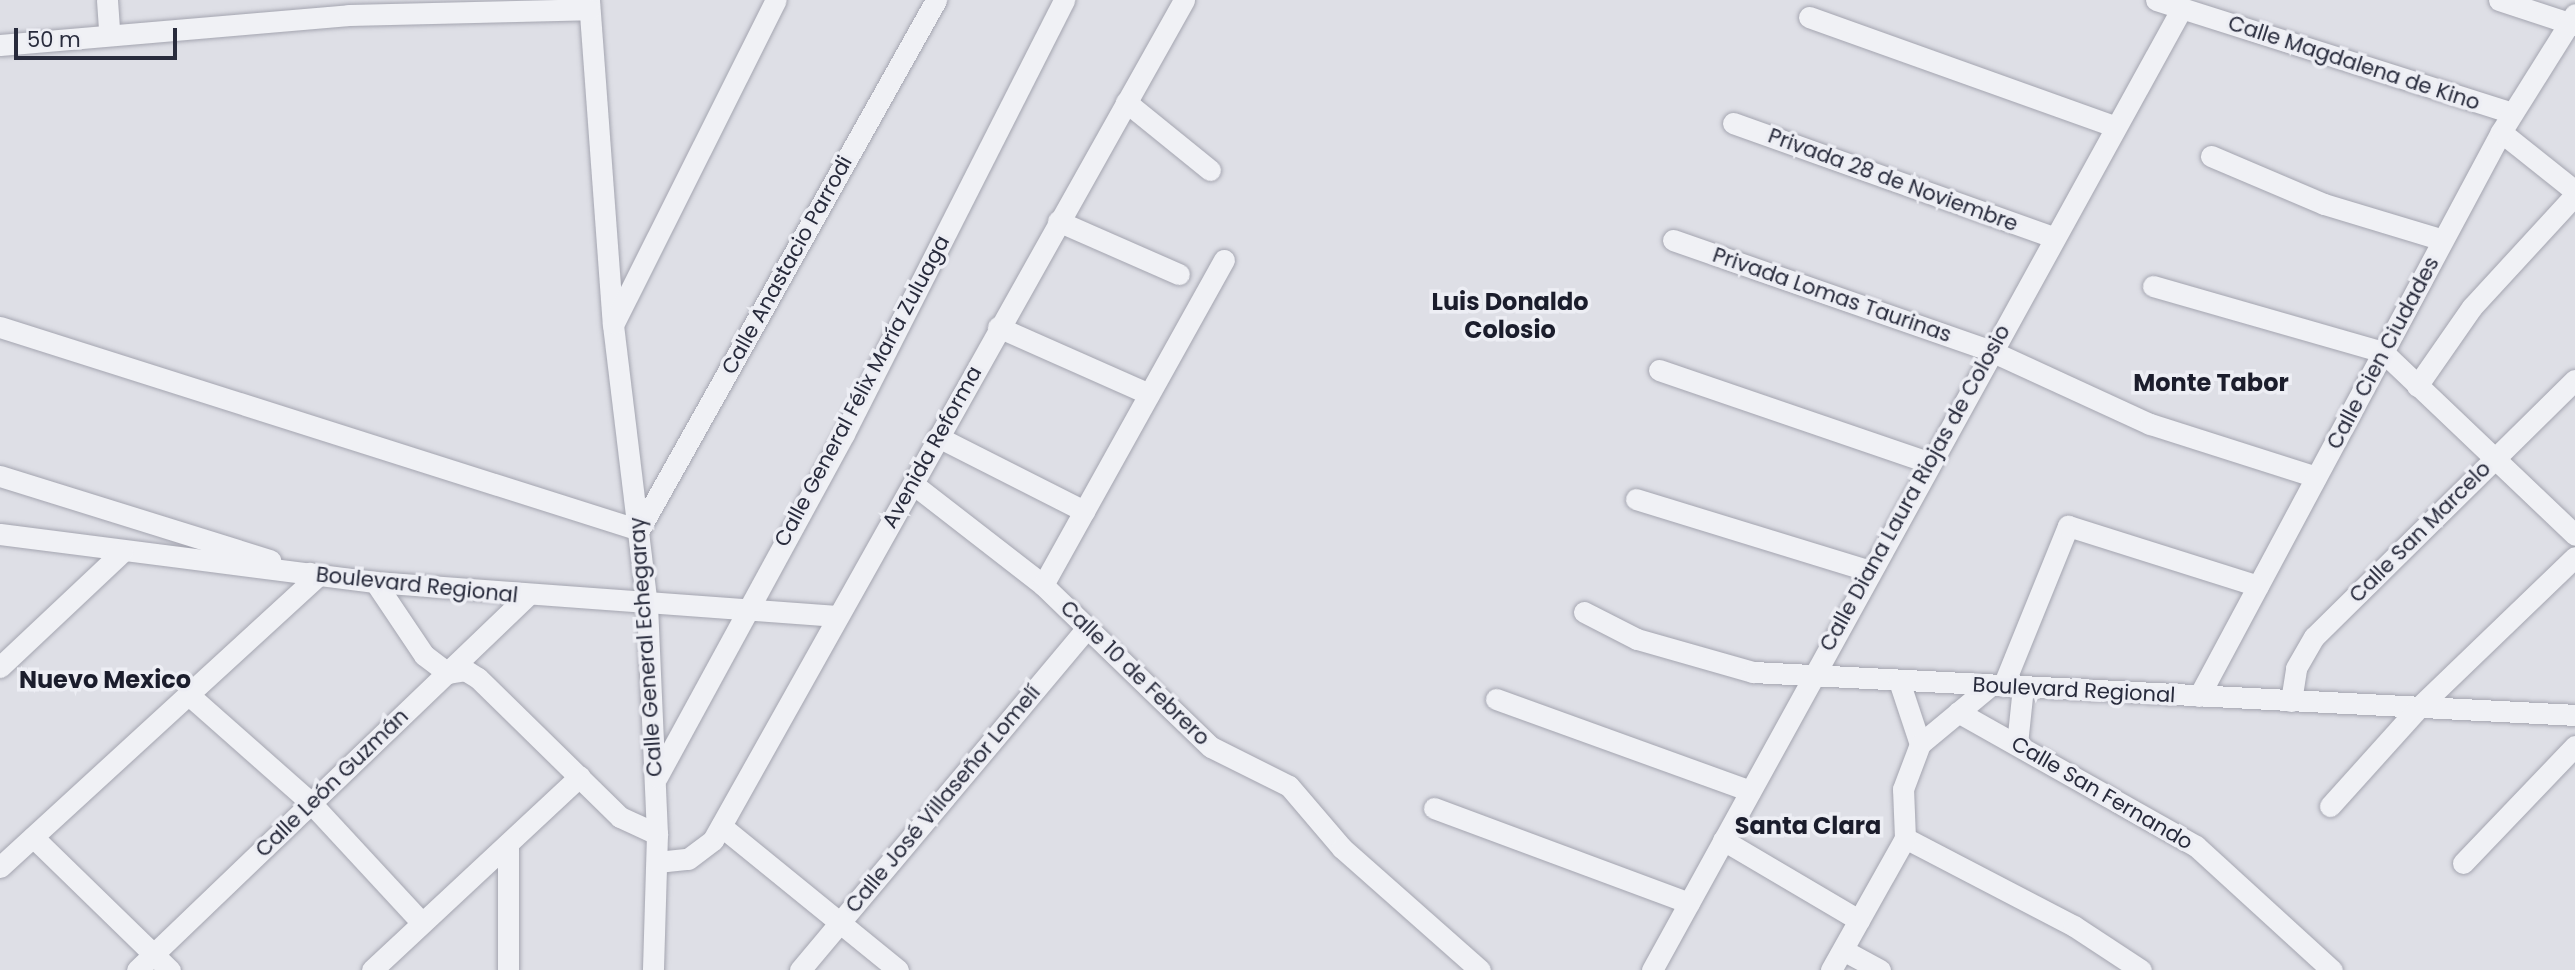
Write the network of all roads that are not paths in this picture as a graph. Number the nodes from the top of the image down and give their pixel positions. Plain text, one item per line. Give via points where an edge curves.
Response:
1 (107, 0) edge
2 (776, 0) edge
3 (936, 0) edge
4 (1064, 0) edge
5 (1184, 0) edge
6 (2156, 0) edge
7 (2498, 0) edge
8 (589, 4) edge
9 (2182, 8) junction
10 (1809, 17) dead end
11 (2573, 21) edge
12 (109, 32) junction
13 (0, 45) edge
14 (1126, 102) junction
15 (2513, 113) junction
16 (1733, 123) dead end
17 (2114, 126) junction
18 (2501, 132) junction
19 (2211, 156) dead end
20 (1210, 170) dead end
21 (2575, 193) edge
22 (1058, 221) junction
23 (2053, 237) junction
24 (1673, 240) dead end
25 (2443, 240) junction
26 (1224, 260) dead end
27 (1179, 274) dead end
28 (2152, 286) dead end
29 (613, 325) junction
30 (0, 327) edge
31 (998, 327) junction
32 (1991, 351) junction
33 (2383, 352) junction
34 (1659, 370) dead end
35 (2575, 380) edge
36 (2417, 386) junction
37 (1149, 394) junction
38 (938, 438) junction
39 (2494, 458) junction
40 (1930, 463) junction
41 (0, 476) edge
42 (2316, 477) junction
43 (913, 484) junction
44 (1636, 499) dead end
45 (1084, 511) junction
46 (639, 530) junction
47 (2575, 535) edge
48 (1, 536) edge
49 (122, 552) junction
50 (2575, 557) edge
51 (1870, 571) junction
52 (318, 576) junction
53 (375, 582) junction
54 (1043, 585) junction
55 (2258, 586) junction
56 (527, 596) junction
57 (646, 605) junction
58 (741, 611) junction
59 (1584, 612) dead end
60 (837, 616) junction
61 (1087, 628) junction
62 (0, 667) edge
63 (448, 673) junction
64 (1812, 676) junction
65 (1899, 681) junction
66 (2006, 686) junction
67 (189, 695) junction
68 (2199, 696) junction
69 (1496, 699) dead end
70 (2291, 701) junction
71 (2419, 707) junction
72 (1958, 712) junction
73 (2575, 715) edge
74 (1920, 744) junction
75 (2017, 744) junction
76 (2575, 746) edge
77 (580, 776) junction
78 (656, 779) junction
79 (1750, 791) junction
80 (311, 803) junction
81 (2330, 806) dead end
82 (1434, 808) dead end
83 (721, 826) junction
84 (657, 834) junction
85 (33, 837) junction
86 (1905, 838) junction
87 (1723, 840) junction
88 (508, 844) junction
89 (657, 863) junction
90 (2463, 863) dead end
91 (0, 867) edge
92 (1689, 903) junction
93 (1859, 920) junction
94 (422, 923) junction
95 (840, 923) junction
96 (1843, 950) junction
97 (153, 953) junction
98 (2130, 966) edge
99 (137, 970) edge
100 (170, 970) edge
101 (372, 970) edge
102 (508, 970) edge
103 (653, 970) edge
104 (800, 970) edge
105 (898, 970) edge
106 (1479, 970) edge
107 (1652, 970) edge
108 (1831, 970) edge
109 (1881, 970) edge
110 (2332, 970) edge

1 - 12 street
2 - 29 street
3 - 46 street, Calle Anastacio Parrodi
4 - 58 street, Calle General Félix María Zuluaga via 844,433
5 - 14 street, Avenida Reforma
6 - 9 street, Calle Magdalena de Kino
7 - 11 street
8 - 12 street
8 - 29 street, Calle General Echegaray
9 - 15 street, Calle Magdalena de Kino
9 - 17 street, Calle Diana Laura Riojas de Colosio
10 - 17 street
11 - 15 street, Calle Cien Ciudades
12 - 13 street
14 - 20 street
14 - 22 street, Avenida Reforma
15 - 18 street, Calle Cien Ciudades
16 - 23 street, Privada 28 de Noviembre
17 - 23 street, Calle Diana Laura Riojas de Colosio
18 - 21 street, Calle Magdalena de Kino
18 - 25 street, Calle Cien Ciudades
19 - 25 street via 2324,204
21 - 36 street via 2472,307
22 - 27 street
22 - 31 street, Avenida Reforma
23 - 32 street, Calle Diana Laura Riojas de Colosio
24 - 32 street, Privada Lomas Taurinas
25 - 33 street, Calle Cien Ciudades
26 - 37 street
28 - 33 street
29 - 46 street, Calle General Echegaray
30 - 46 street
31 - 37 street
31 - 38 street, Avenida Reforma
32 - 40 street, Calle Diana Laura Riojas de Colosio
32 - 42 street, Privada Lomas Taurinas via 2150,424
33 - 36 street
33 - 42 street, Calle Cien Ciudades
34 - 40 street
35 - 39 street, Calle San Marcelo
36 - 39 street
37 - 45 street
38 - 43 street, Avenida Reforma
38 - 45 street
39 - 47 street
39 - 70 street, Calle San Marcelo via 2314,637 2296,668
40 - 51 street, Calle Diana Laura Riojas de Colosio
41 - 52 street
42 - 55 street, Calle Cien Ciudades
43 - 54 street, Calle 10 de Febrero
43 - 60 street, Avenida Reforma
44 - 51 street
45 - 54 street
46 - 57 street, Calle General Echegaray
48 - 49 street, Boulevard Regional
49 - 52 street, Boulevard Regional
49 - 62 street
50 - 71 street
51 - 64 street, Calle Diana Laura Riojas de Colosio
52 - 53 street, Boulevard Regional
52 - 67 street
53 - 56 street, Boulevard Regional
53 - 63 street via 415,647
54 - 61 street, Calle 10 de Febrero
55 - 66 street via 2068,527
55 - 68 street, Calle Cien Ciudades
56 - 57 street, Boulevard Regional
56 - 63 street, Calle León Guzmán
57 - 58 street, Boulevard Regional
57 - 78 street, Calle General Echegaray
58 - 60 street, Boulevard Regional
58 - 78 street, Calle General Félix María Zuluaga
59 - 64 street, Boulevard Regional via 1694,659
60 - 83 street, Avenida Reforma
61 - 95 street, Calle José Villaseñor Lomelí
61 - 106 street, Calle 10 de Febrero via 1211,747 1295,792 1342,848
63 - 77 street via 465,670 484,682
63 - 80 street, Calle León Guzmán
64 - 65 street, Boulevard Regional
64 - 79 street, Calle Diana Laura Riojas de Colosio
65 - 66 street, Boulevard Regional
65 - 74 street
66 - 68 street, Boulevard Regional
66 - 72 street
66 - 75 street
67 - 80 street
67 - 85 street
68 - 70 street, Boulevard Regional
69 - 79 street
70 - 71 street, Boulevard Regional
71 - 73 street, Boulevard Regional
71 - 81 street
72 - 74 street
72 - 75 street, Calle San Fernando
74 - 86 street via 1903,789
75 - 110 street, Calle San Fernando via 2196,846
76 - 90 street
77 - 84 street via 620,817
77 - 88 street
78 - 84 street, Calle General Echegaray
79 - 87 street, Calle Diana Laura Riojas de Colosio
80 - 94 street
80 - 97 street, Calle León Guzmán
82 - 92 street
83 - 89 street, Avenida Reforma via 695,856
83 - 95 street
84 - 89 street, Calle General Echegaray
85 - 91 street
85 - 97 street
86 - 93 street
86 - 98 street
87 - 92 street, Calle Diana Laura Riojas de Colosio
87 - 93 street
88 - 94 street
88 - 102 street
89 - 103 street, Calle General Echegaray
92 - 107 street, Calle Diana Laura Riojas de Colosio
93 - 96 street
94 - 101 street
95 - 104 street, Calle José Villaseñor Lomelí
95 - 105 street
96 - 108 street
96 - 109 street
97 - 99 street, Calle León Guzmán
97 - 100 street

